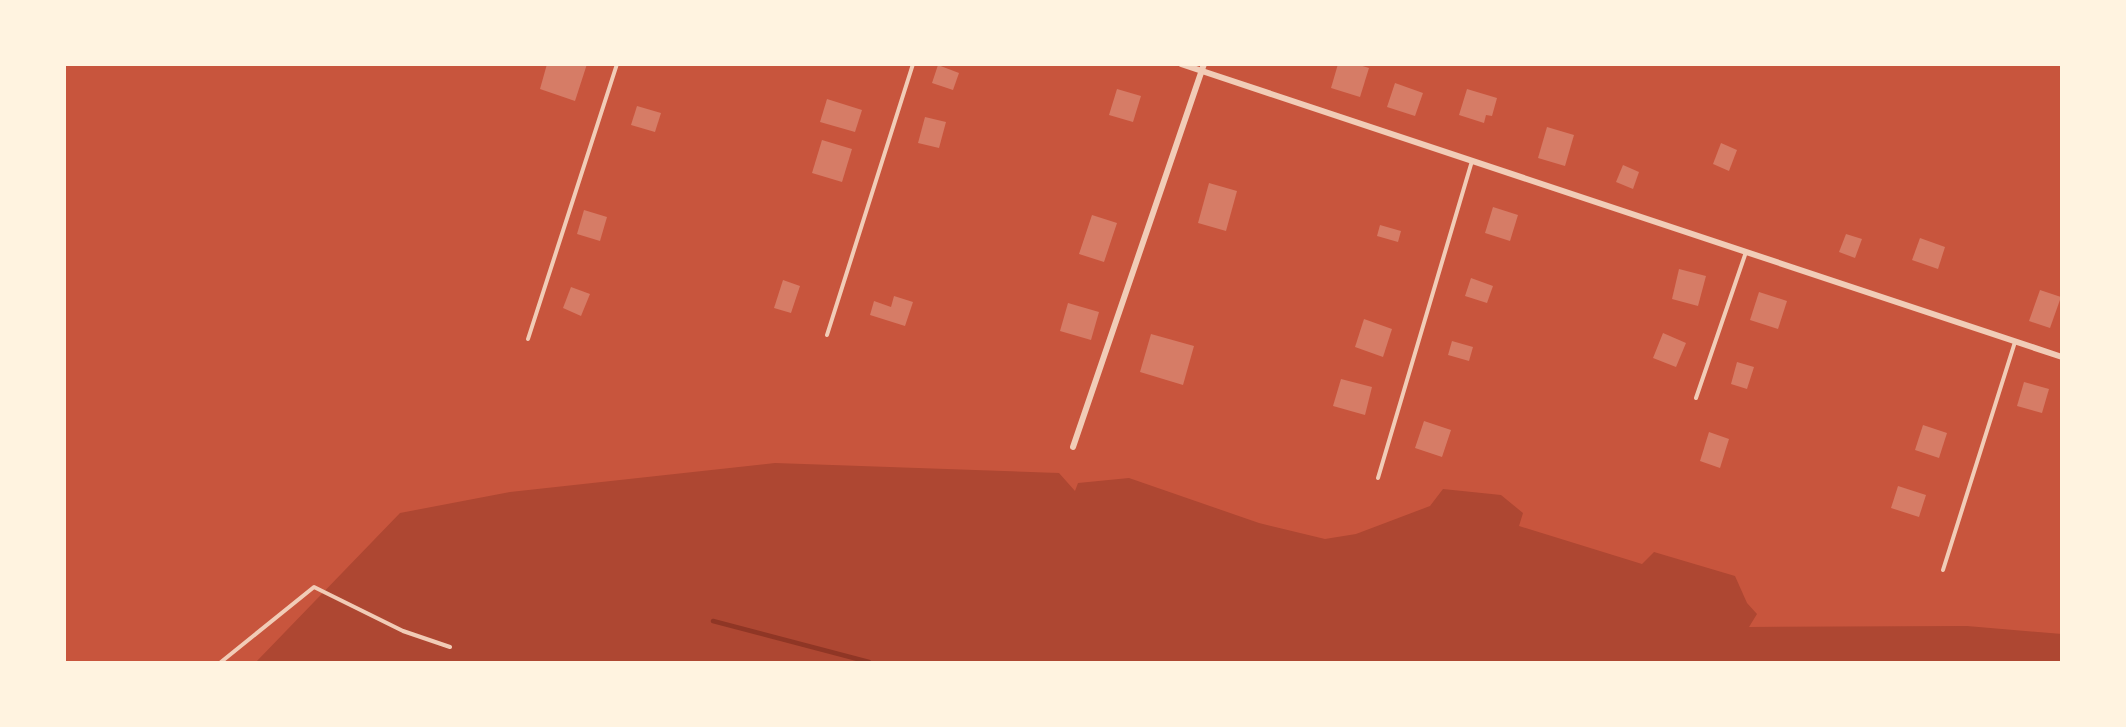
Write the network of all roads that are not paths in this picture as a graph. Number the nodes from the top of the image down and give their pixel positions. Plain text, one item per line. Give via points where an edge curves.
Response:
1 (616, 64) edge
2 (914, 64) edge
3 (1181, 64) edge
4 (1203, 68) edge
5 (1472, 161) junction
6 (1746, 252) junction
7 (827, 335) dead end
8 (528, 339) dead end
9 (2015, 342) junction
10 (2061, 357) edge
11 (1696, 398) dead end
12 (1073, 447) dead end
13 (1378, 478) dead end
14 (1943, 570) dead end
15 (450, 647) dead end
16 (221, 663) edge

1 - 8 lane
2 - 7 lane
3 - 4 street
4 - 5 street
4 - 12 street
5 - 6 street
5 - 13 lane
6 - 9 street
6 - 11 lane
9 - 10 street
9 - 14 lane
15 - 16 lane via 404,632 314,587

